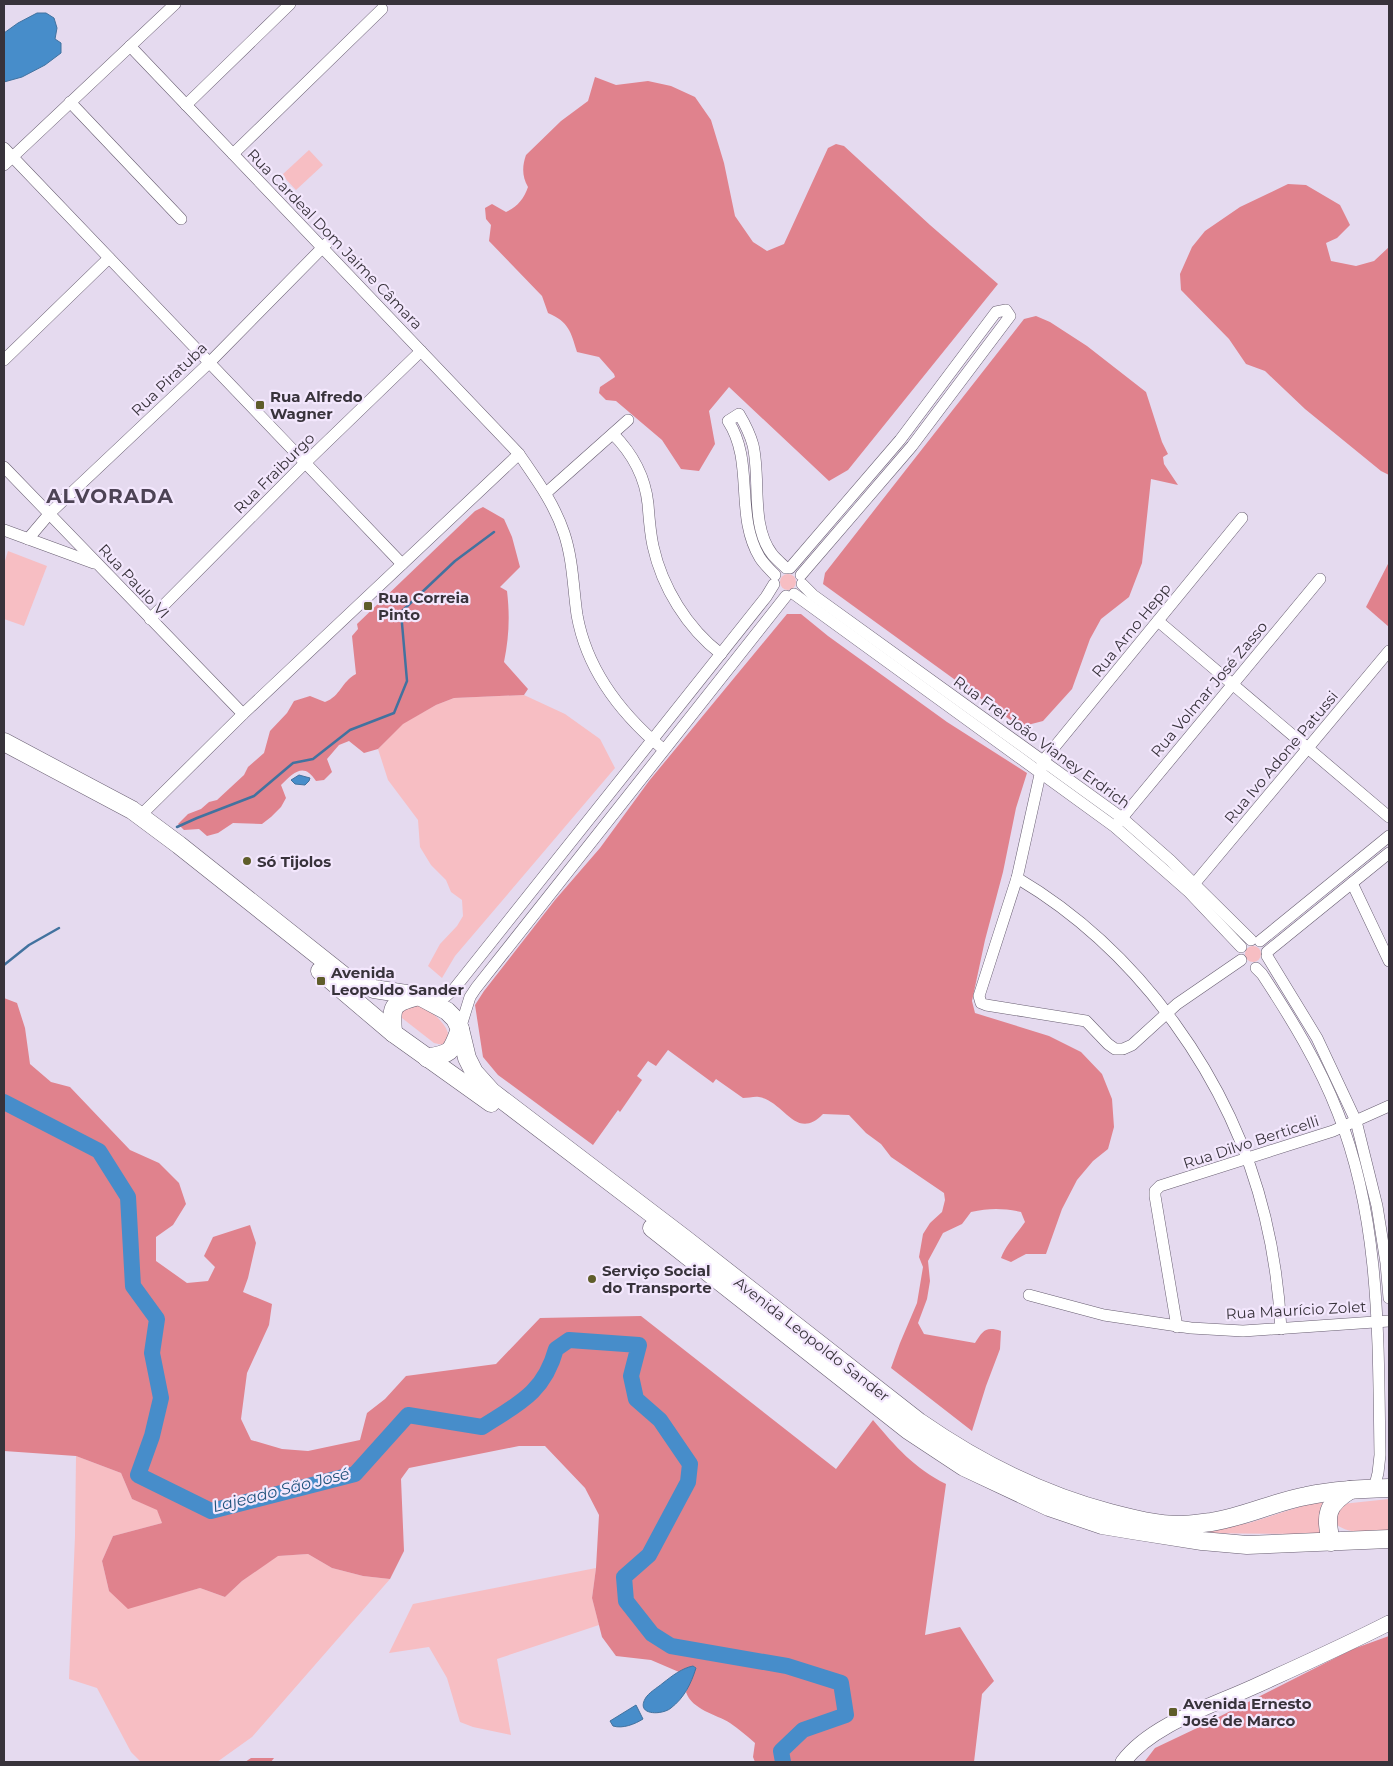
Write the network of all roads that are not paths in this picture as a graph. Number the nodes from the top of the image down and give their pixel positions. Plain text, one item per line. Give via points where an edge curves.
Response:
1 (174, 4) edge
2 (290, 4) edge
3 (382, 9) dead end
4 (130, 46) junction
5 (70, 102) junction
6 (186, 105) junction
7 (4, 148) edge
8 (233, 154) junction
9 (8, 161) edge
10 (181, 219) dead end
11 (326, 244) junction
12 (109, 258) junction
13 (421, 351) junction
14 (4, 360) edge
15 (209, 363) junction
16 (628, 420) dead end
17 (613, 434) junction
18 (519, 454) junction
19 (305, 463) junction
20 (4, 467) edge
21 (546, 493) junction
22 (50, 513) junction
23 (1242, 518) dead end
24 (4, 530) edge
25 (28, 538) junction
26 (98, 564) junction
27 (402, 564) junction
28 (788, 568) junction
29 (775, 579) junction
30 (1320, 579) dead end
31 (801, 580) junction
32 (790, 595) junction
33 (150, 619) junction
34 (1158, 621) junction
35 (1389, 651) edge
36 (721, 654) junction
37 (1232, 684) junction
38 (243, 714) junction
39 (652, 740) junction
40 (4, 742) edge
41 (1308, 748) junction
42 (663, 750) junction
43 (4, 753) edge
44 (1041, 767) junction
45 (140, 816) junction
46 (1389, 817) edge
47 (1118, 823) junction
48 (1389, 836) edge
49 (1389, 853) edge
50 (1017, 878) junction
51 (1195, 883) junction
52 (1352, 883) junction
53 (1256, 941) junction
54 (1241, 947) junction
55 (1268, 954) junction
56 (1241, 960) junction
57 (1389, 961) edge
58 (1256, 968) junction
59 (426, 999) junction
60 (1166, 1013) junction
61 (460, 1029) junction
62 (393, 1033) junction
63 (427, 1058) junction
64 (1389, 1106) edge
65 (1356, 1121) junction
66 (1344, 1127) junction
67 (1247, 1159) junction
68 (1029, 1295) dead end
69 (1389, 1298) edge
70 (1383, 1321) edge
71 (1177, 1326) junction
72 (1281, 1328) junction
73 (1381, 1488) edge
74 (1351, 1490) junction
75 (1389, 1539) edge
76 (1331, 1542) junction
77 (1389, 1623) edge
78 (1122, 1762) edge

1 - 4 street
2 - 6 street
3 - 8 street
4 - 5 street
4 - 6 street, Rua Cardeal Dom Jaime Câmara
5 - 9 street
5 - 10 street
6 - 8 street, Rua Cardeal Dom Jaime Câmara
7 - 9 street
8 - 11 street, Rua Cardeal Dom Jaime Câmara
9 - 12 street
11 - 13 street, Rua Cardeal Dom Jaime Câmara
11 - 15 street, Rua Piratuba
12 - 14 street
12 - 15 street
13 - 18 street, Rua Cardeal Dom Jaime Câmara
13 - 19 street, Rua Fraiburgo
15 - 19 street
15 - 22 street, Rua Piratuba
16 - 17 street
17 - 21 street
17 - 36 street via 632,456 642,478 654,548 668,586 689,622
18 - 21 street, Rua Cardeal Dom Jaime Câmara
18 - 27 street
19 - 27 street
19 - 33 street, Rua Fraiburgo
20 - 22 street, Rua Paulo VI
21 - 39 street, Rua Cardeal Dom Jaime Câmara via 567,546 578,617 590,658 610,695
22 - 25 street, Rua Piratuba
22 - 26 street, Rua Paulo VI
23 - 34 street, Rua Arno Hepp
24 - 25 street
25 - 26 street
26 - 33 street, Rua Paulo VI
27 - 38 street
28 - 29 street via 778,572
28 - 29 street via 772,554 764,536 753,446 739,414 728,421 741,449 745,508 752,540
28 - 31 street via 794,569
28 - 31 street via 900,440 996,312 1006,310 1010,316 912,446
29 - 32 street via 778,592
29 - 36 street via 766,597
30 - 37 street, Rua Volmar José Zasso
31 - 32 street via 798,592
31 - 44 street, Rua Frei João Vianey Erdrich via 813,595
32 - 42 street
32 - 44 street, Rua Frei João Vianey Erdrich
33 - 38 street, Rua Paulo VI
34 - 37 street
34 - 44 street, Rua Arno Hepp
35 - 41 street, Rua Ivo Adone Patussi
36 - 39 street
37 - 41 street
37 - 47 street, Rua Volmar José Zasso
38 - 45 street
39 - 42 street, Rua Cardeal Dom Jaime Câmara
39 - 59 street via 454,989 446,996
40 - 45 highway, Avenida Leopoldo Sander
41 - 46 street
41 - 51 street, Rua Ivo Adone Patussi
42 - 61 street via 476,988
43 - 62 highway, Avenida Leopoldo Sander via 38,768 131,822 165,846
44 - 47 street, Rua Frei João Vianey Erdrich
44 - 50 street
45 - 59 highway, Avenida Leopoldo Sander via 344,976 374,989
47 - 51 street, Rua Frei João Vianey Erdrich
47 - 54 street, Rua Frei João Vianey Erdrich
48 - 53 street
49 - 52 street
50 - 60 street via 1099,939 1135,974
50 - 60 street via 979,996 981,1003 1086,1021 1115,1049 1132,1045
51 - 53 street, Rua Frei João Vianey Erdrich
52 - 55 street
52 - 57 street
53 - 54 street via 1247,941
53 - 55 street via 1264,944
54 - 56 street
55 - 58 street via 1263,964
55 - 65 street via 1317,1038
56 - 58 street
56 - 60 street
58 - 66 street via 1305,1044
59 - 61 highway, Avenida Leopoldo Sander via 447,1011
59 - 62 highway via 398,1002 392,1010
60 - 67 street via 1213,1084
61 - 63 highway via 451,1051
61 - 74 highway, Avenida Leopoldo Sander via 474,1072 492,1092 898,1406 949,1443 1020,1482 1087,1507 1141,1521 1180,1525 1232,1518 1304,1496
62 - 63 highway, Avenida Leopoldo Sander
63 - 76 highway, Avenida Leopoldo Sander via 600,1187 908,1430 964,1467 1049,1507 1110,1526 1247,1545
64 - 65 street, Rua Dilvo Berticelli
65 - 66 street, Rua Dilvo Berticelli
65 - 69 street via 1377,1206
66 - 67 street, Rua Dilvo Berticelli
66 - 70 street via 1364,1208
67 - 71 street, Rua Dilvo Berticelli via 1160,1186 1155,1191
67 - 72 street via 1271,1242
68 - 71 street, Rua Maurício Zolet via 1104,1315
70 - 72 street, Rua Maurício Zolet
70 - 73 street via 1378,1474
71 - 72 street, Rua Maurício Zolet via 1243,1331
73 - 74 highway, Avenida Leopoldo Sander
74 - 76 highway via 1329,1509
75 - 76 highway, Avenida Leopoldo Sander
77 - 78 main road via 1184,1718 1146,1740

